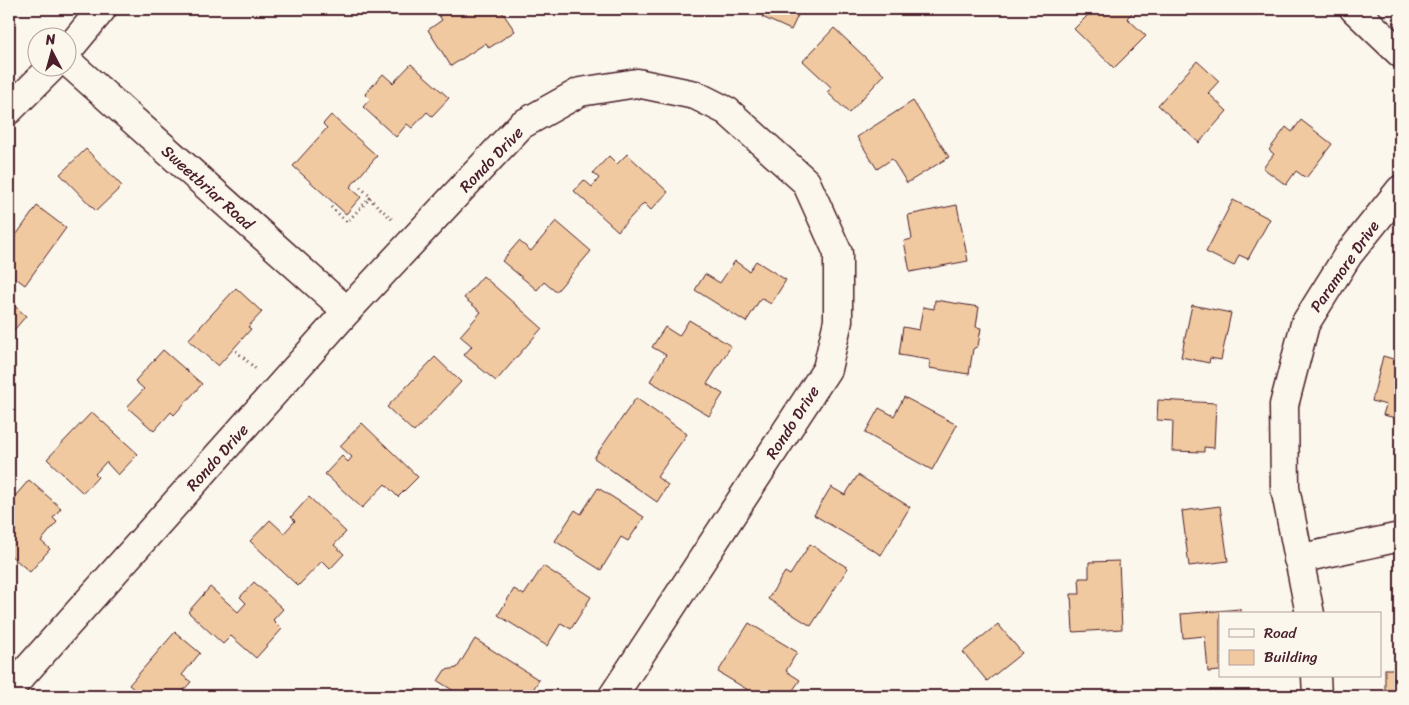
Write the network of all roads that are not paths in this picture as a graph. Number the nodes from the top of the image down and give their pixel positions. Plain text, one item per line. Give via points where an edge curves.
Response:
1 (102, 9) edge
2 (1354, 9) edge
3 (78, 38) edge
4 (1400, 52) edge
5 (78, 71) edge
6 (41, 78) edge
7 (9, 110) edge
8 (1400, 190) edge
9 (347, 312) junction
10 (1400, 537) edge
11 (1298, 559) junction
12 (1310, 612) edge
13 (1316, 678) edge
14 (9, 690) edge
15 (613, 696) edge
16 (1317, 696) edge

1 - 3 street
2 - 4 street
5 - 9 street, Sweetbriar Road
6 - 7 street
8 - 11 street, Paramore Drive via 1348,255 1305,324 1284,405 1285,488
9 - 14 street, Rondo Drive
9 - 15 street, Rondo Drive via 521,125 580,92 637,83 695,95 727,111 806,182 838,254 838,321 827,369
10 - 11 street
11 - 12 street, Paramore Drive
13 - 16 street

